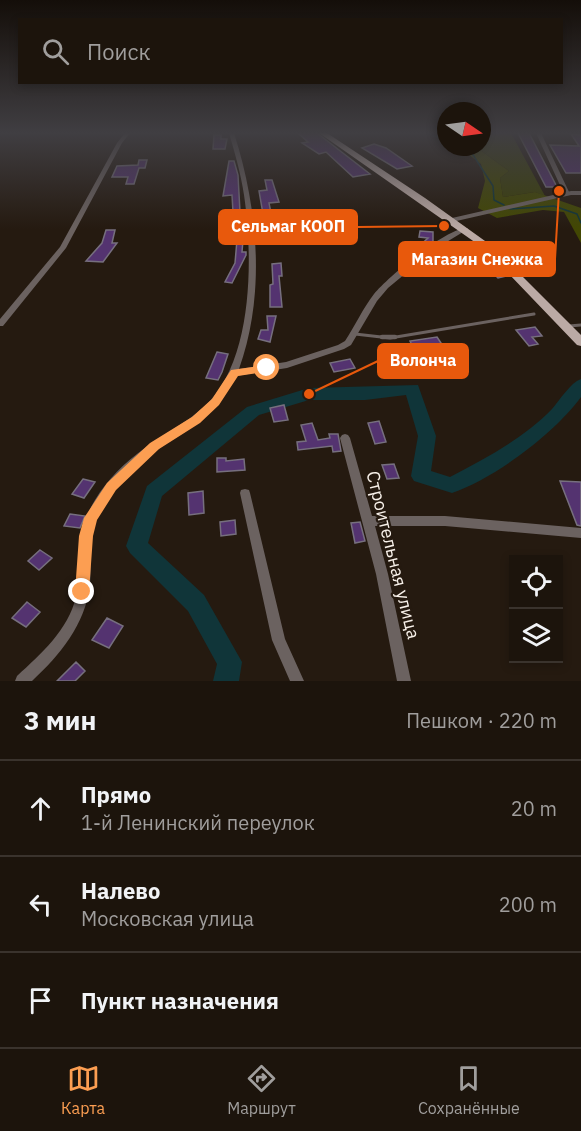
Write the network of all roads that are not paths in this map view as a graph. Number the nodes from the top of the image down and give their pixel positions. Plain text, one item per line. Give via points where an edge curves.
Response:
1 (108, 165) edge
2 (239, 165) edge
3 (369, 165) edge
4 (554, 165) edge
5 (581, 192) edge
6 (569, 193) junction
7 (452, 220) junction
8 (465, 229) junction
9 (534, 314) dead end
10 (0, 324) edge
11 (581, 325) edge
12 (566, 327) junction
13 (355, 334) junction
14 (581, 342) edge
15 (235, 373) junction
16 (345, 438) dead end
17 (245, 493) dead end
18 (368, 521) junction
19 (581, 533) edge
20 (22, 681) edge
21 (297, 681) edge
22 (404, 681) edge

1 - 10 street via 63,248
2 - 15 street via 246,194 253,296
3 - 7 main road
4 - 6 street
5 - 6 street
6 - 7 street
7 - 8 main road
8 - 12 main road
8 - 13 street via 452,233 378,294
9 - 13 lane via 390,338
11 - 12 lane
12 - 14 main road
13 - 15 street via 341,347 310,358
15 - 20 street via 216,402 132,465 98,505 86,536 78,611 42,663
16 - 18 street, Строительная улица
17 - 21 street via 279,640
18 - 19 street via 445,521
18 - 22 street, Строительная улица

